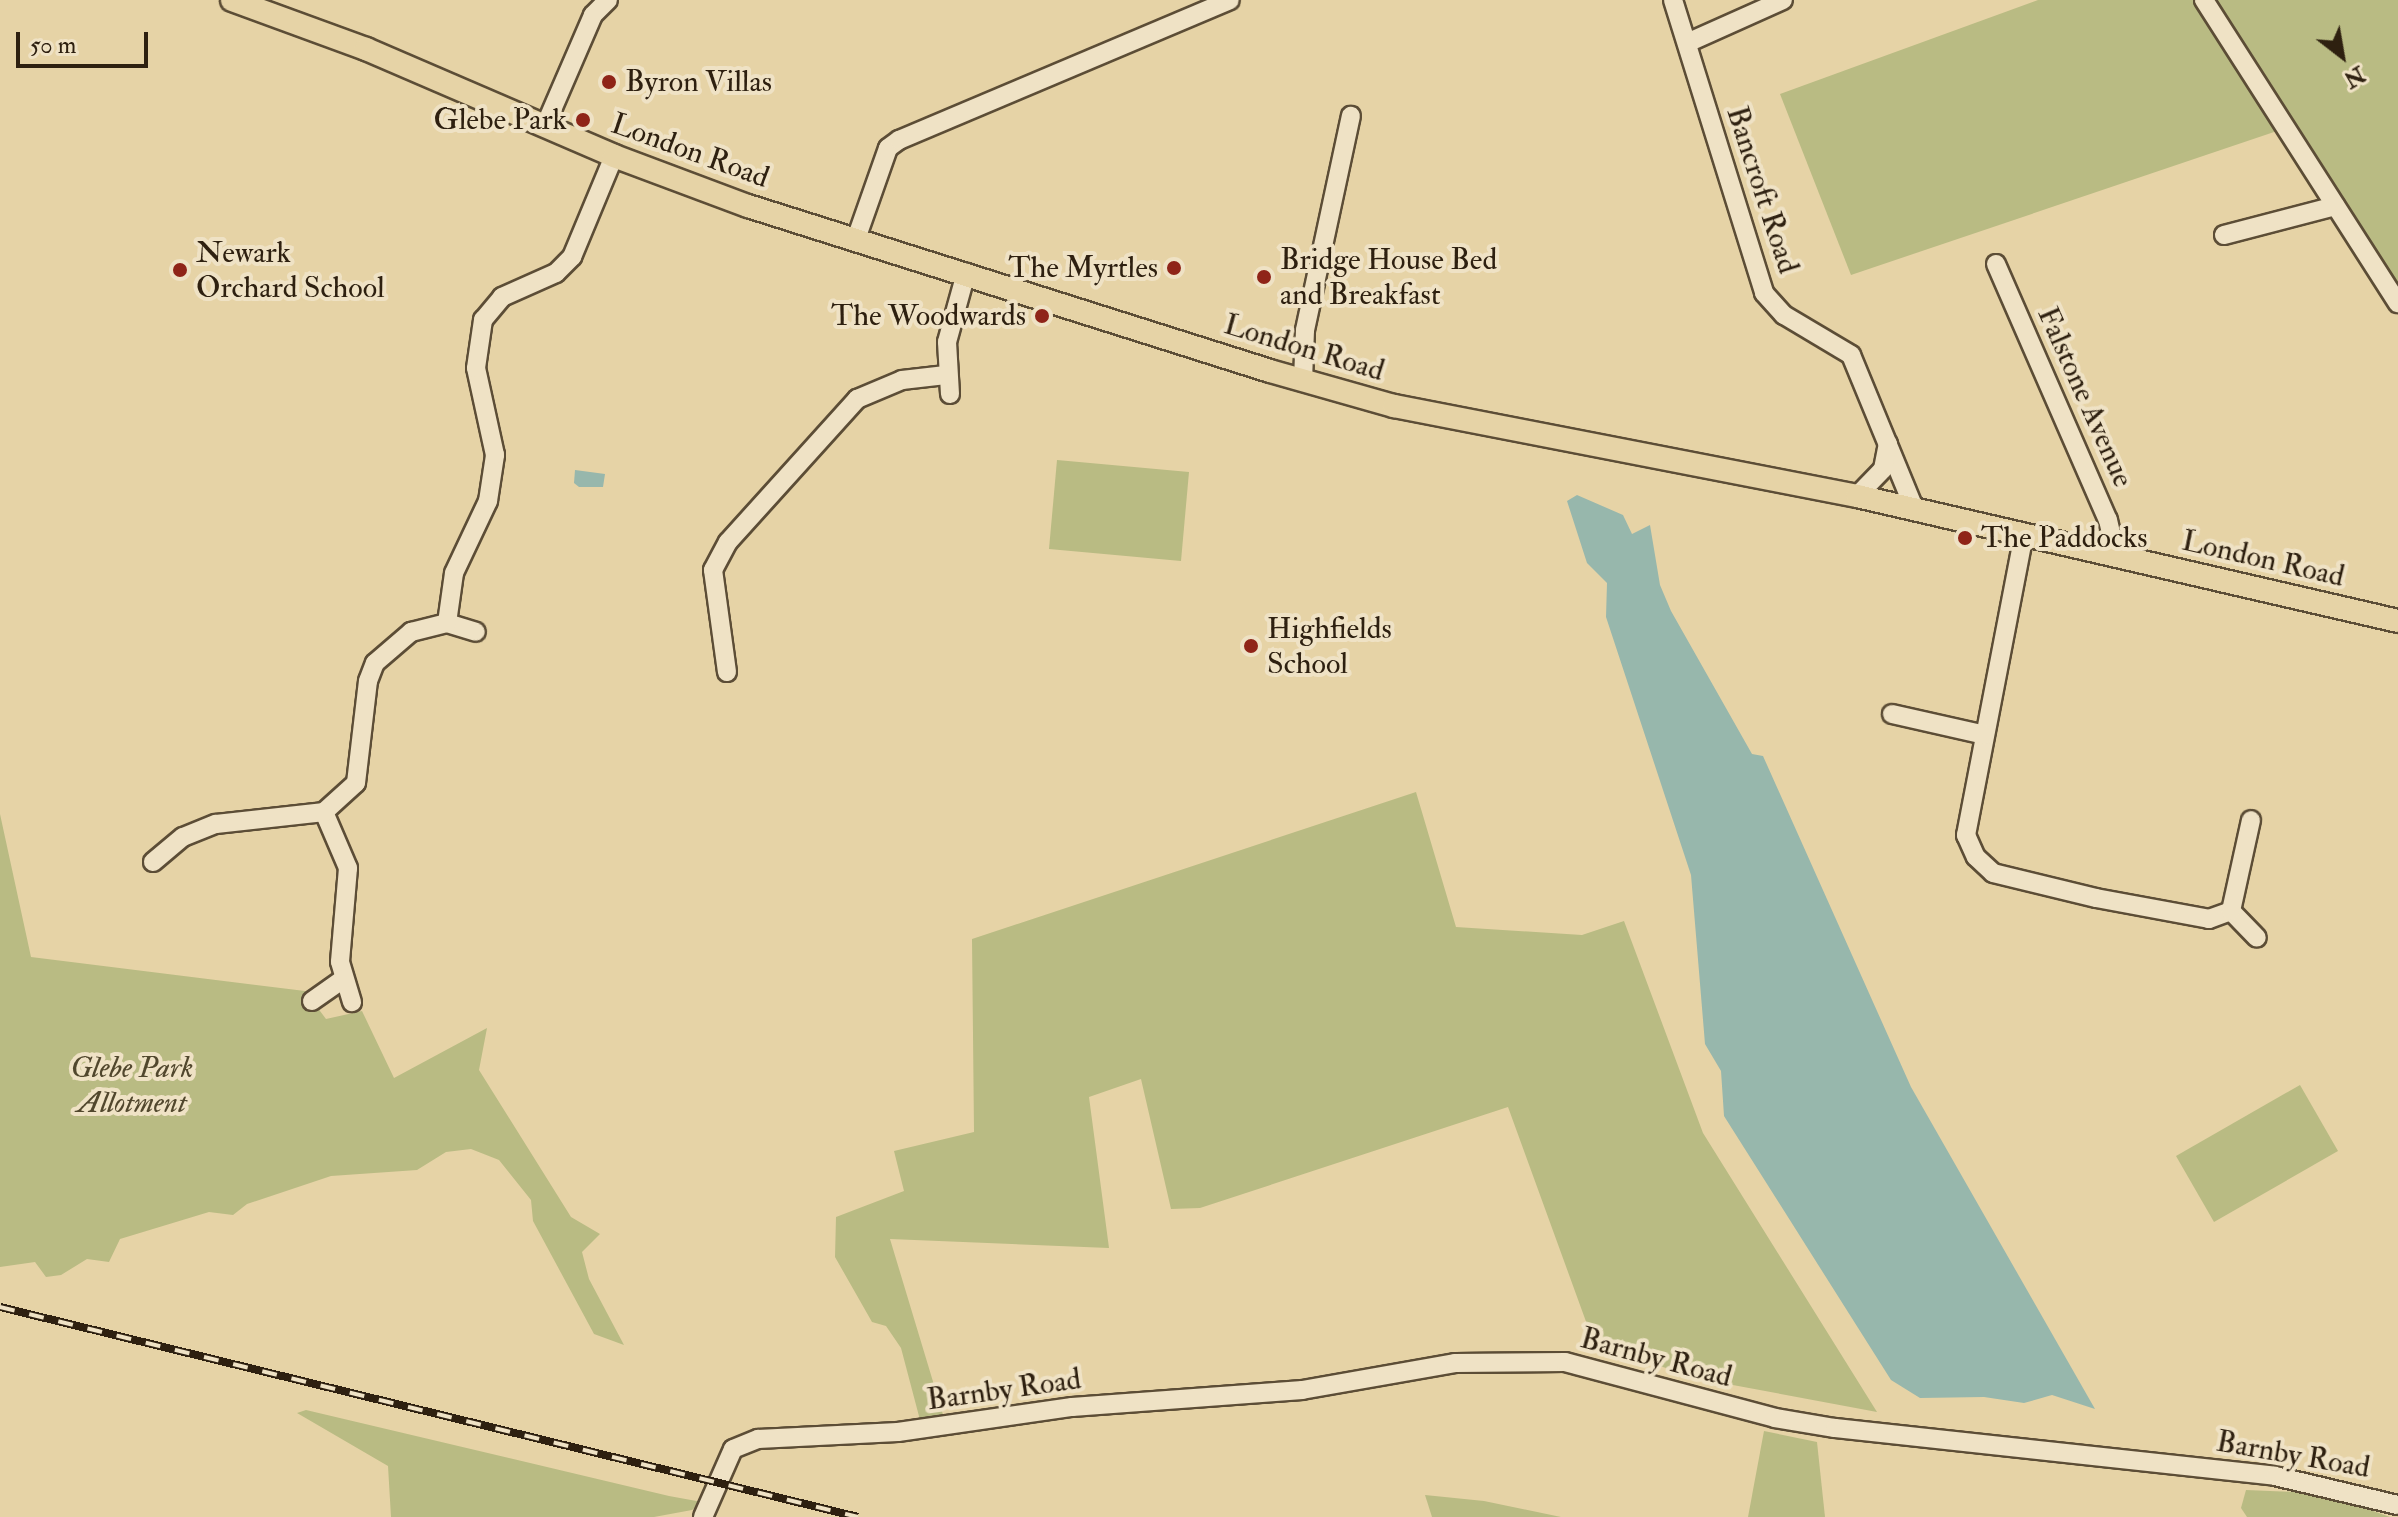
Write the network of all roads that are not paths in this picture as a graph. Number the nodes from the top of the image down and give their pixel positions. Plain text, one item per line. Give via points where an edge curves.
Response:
1 (232, 0) edge
2 (608, 0) edge
3 (1230, 0) edge
4 (1673, 0) edge
5 (1783, 0) edge
6 (2204, 0) edge
7 (1687, 43) junction
8 (1351, 116) dead end
9 (545, 126) junction
10 (614, 156) junction
11 (2335, 206) junction
12 (2224, 235) dead end
13 (856, 239) junction
14 (1996, 264) dead end
15 (966, 273) junction
16 (2398, 303) edge
17 (946, 375) junction
18 (1303, 380) junction
19 (950, 394) dead end
20 (1888, 443) junction
21 (1857, 496) junction
22 (1915, 510) junction
23 (2024, 534) junction
24 (2116, 556) junction
25 (2398, 621) edge
26 (447, 623) junction
27 (476, 632) dead end
28 (727, 672) dead end
29 (1892, 714) dead end
30 (1985, 735) junction
31 (324, 812) junction
32 (2251, 820) dead end
33 (153, 862) dead end
34 (2231, 911) junction
35 (2257, 938) dead end
36 (343, 979) junction
37 (312, 1001) dead end
38 (352, 1002) dead end
39 (2398, 1505) edge
40 (703, 1517) edge

1 - 9 main road, London Road via 381,55
2 - 9 street via 593,15
3 - 13 street via 899,140 888,148
4 - 7 street, Bancroft Road
5 - 7 street
6 - 11 street
7 - 20 street, Bancroft Road via 1764,293 1784,315 1851,355
8 - 18 street via 1305,330
9 - 10 main road, London Road
10 - 13 main road, London Road
10 - 26 street via 572,257 546,279 502,297 483,320 476,368 495,467 485,509 454,573
11 - 12 street
11 - 16 street
13 - 15 main road, London Road
14 - 24 street, Falstone Avenue via 2108,520
15 - 17 street via 949,327
15 - 18 main road, London Road
17 - 19 street
17 - 28 street via 902,380 845,409 728,542 713,570
18 - 21 main road, London Road via 1394,406
20 - 21 street via 1883,469
20 - 22 street, Bancroft Road
21 - 22 main road, London Road
22 - 23 main road, London Road
23 - 24 main road, London Road
23 - 30 street
24 - 25 main road, London Road
26 - 27 street
26 - 31 street via 404,636 375,663 368,681 360,771 348,794
29 - 30 street
30 - 34 street via 1966,835 1976,857 1993,873 2209,919
31 - 33 street via 216,824 183,837
31 - 36 street via 343,847 349,876 341,942
32 - 34 street
34 - 35 street
36 - 37 street
36 - 38 street
39 - 40 street, Barnby Road via 2328,1486 2203,1467 1820,1426 1565,1362 1455,1363 1302,1390 1072,1407 910,1431 751,1440 733,1449

